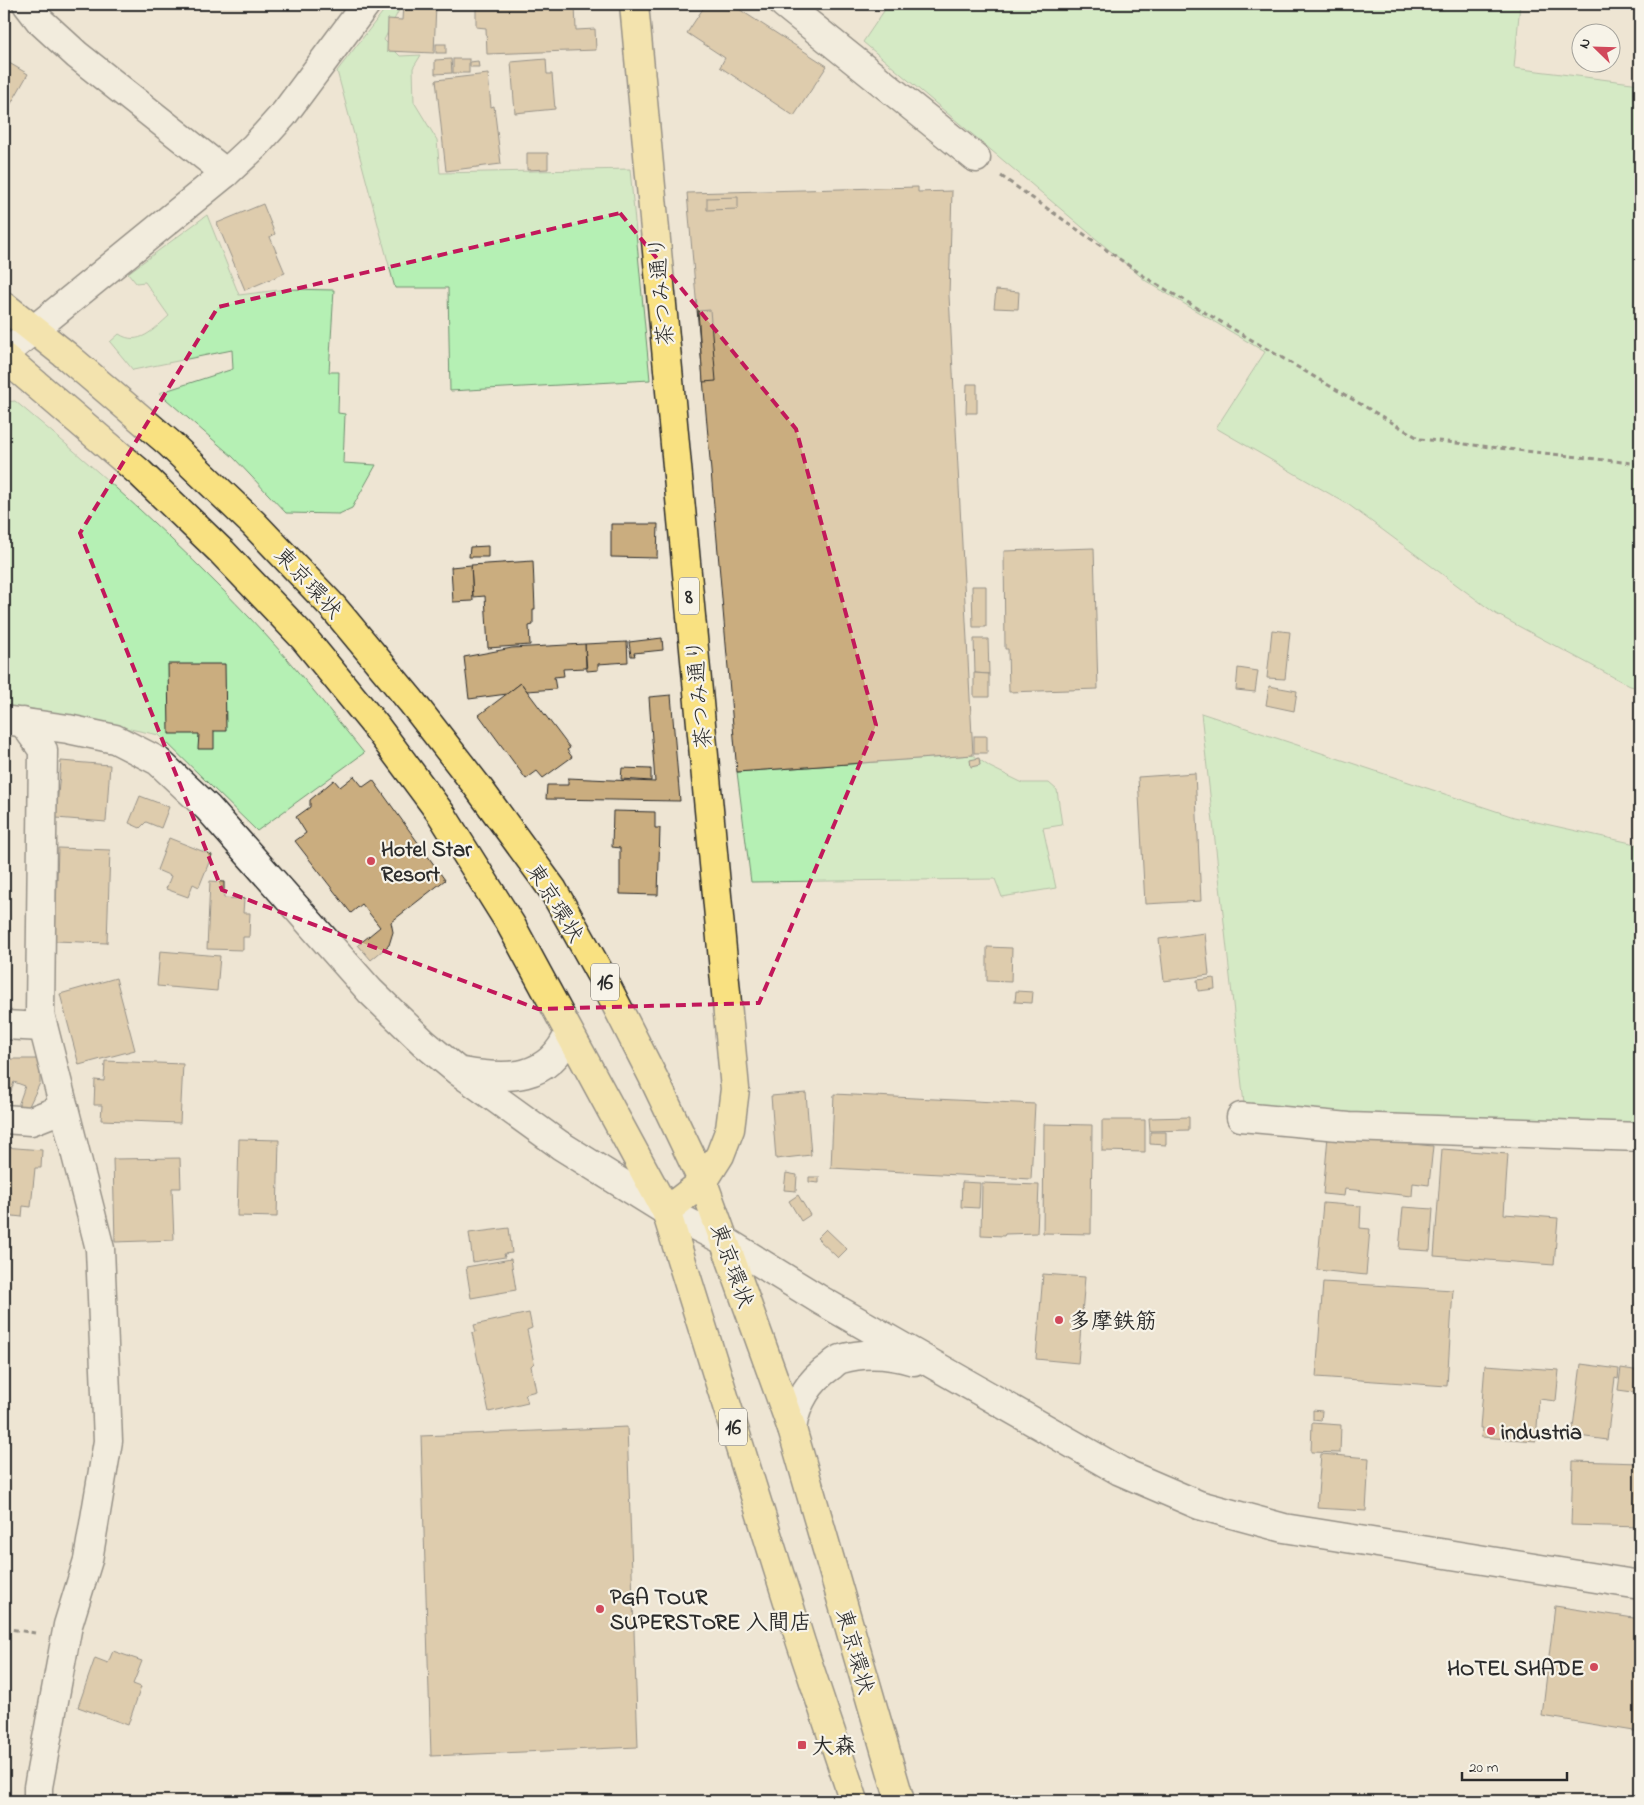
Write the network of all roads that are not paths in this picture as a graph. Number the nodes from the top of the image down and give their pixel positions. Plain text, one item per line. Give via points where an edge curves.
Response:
1 (27, 4) edge
2 (366, 4) edge
3 (634, 4) edge
4 (784, 4) edge
5 (976, 158) road end
6 (226, 173) junction
7 (4, 306) edge
8 (34, 329) junction
9 (4, 355) edge
10 (14, 721) edge
11 (4, 1025) edge
12 (43, 1027) junction
13 (569, 1033) junction
14 (459, 1072) junction
15 (64, 1108) junction
16 (1241, 1117) dead end
17 (4, 1119) edge
18 (1640, 1137) edge
19 (703, 1182) junction
20 (666, 1211) junction
21 (725, 1241) junction
22 (942, 1369) junction
23 (792, 1429) junction
24 (1640, 1585) edge
25 (38, 1801) edge
26 (854, 1801) edge
27 (900, 1801) edge

1 - 6 street via 77,56
2 - 6 street via 284,114
3 - 19 main road, 茶つみ通り / 8 via 735,1089 730,1129 720,1155
4 - 5 street
6 - 8 street
7 - 8 main road, 東京環状 / 16
8 - 9 street
8 - 19 main road, 東京環状 / 16 via 169,444 254,523 333,607 412,701 552,890 602,977
9 - 13 main road, 東京環状 / 16 via 140,473 303,637 375,725 442,815 511,925
10 - 12 street via 43,750 40,1014
10 - 14 street via 115,739 158,761 208,808 370,991
11 - 12 street
12 - 15 street
13 - 14 street via 564,1047 544,1066 517,1076 490,1077
13 - 20 main road, 東京環状 / 16
14 - 20 street via 560,1145
15 - 17 street via 31,1121
15 - 25 street via 100,1249 108,1441 88,1560 68,1625
16 - 18 street via 1349,1127
19 - 20 main road, 茶つみ通り / 8
19 - 21 main road, 東京環状 / 16
20 - 21 street
20 - 26 main road, 東京環状 / 16 via 801,1643
21 - 22 street
21 - 23 main road, 東京環状 / 16
22 - 23 street via 894,1355 840,1360 809,1386 794,1417
22 - 24 street via 1120,1471 1199,1505 1284,1528
23 - 27 main road, 東京環状 / 16

